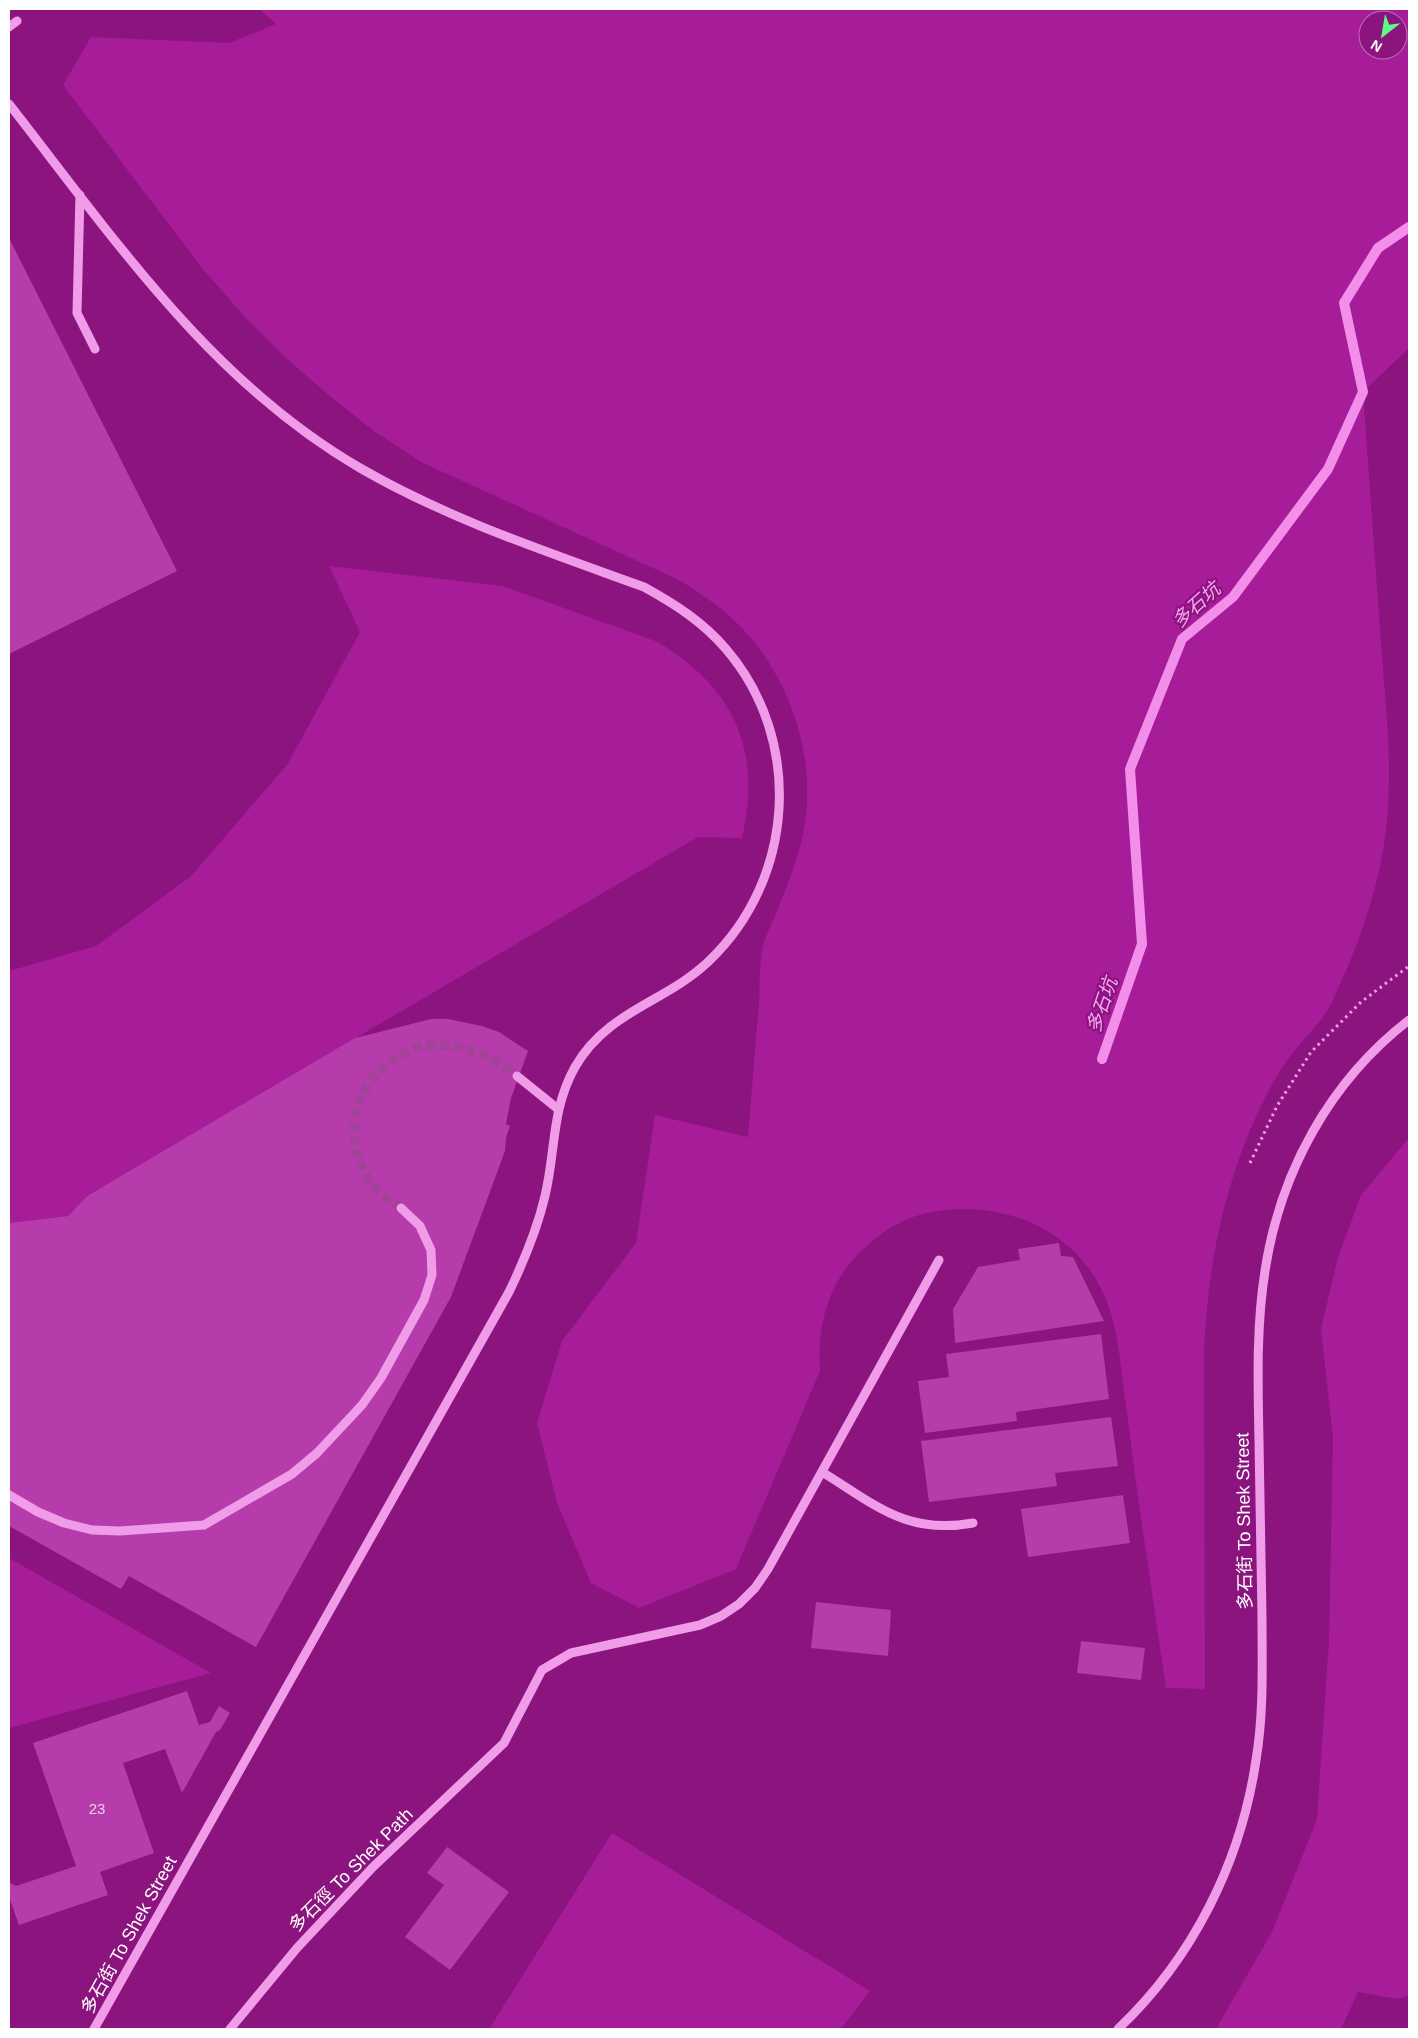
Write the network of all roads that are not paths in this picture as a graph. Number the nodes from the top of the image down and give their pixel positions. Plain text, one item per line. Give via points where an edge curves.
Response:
1 (17, 21) dead end
2 (9, 27) edge
3 (9, 104) edge
4 (80, 195) junction
5 (95, 349) dead end
6 (1409, 1020) edge
7 (517, 1076) tunnel mouth
8 (558, 1109) junction
9 (401, 1208) tunnel mouth
10 (939, 1260) dead end
11 (822, 1472) junction
12 (9, 1495) edge
13 (974, 1523) dead end
14 (94, 2029) edge
15 (230, 2029) edge
16 (1118, 2029) edge

1 - 2 street
3 - 4 street, 多石街 To Shek Street
4 - 5 street via 77,313
4 - 8 street, 多石街 To Shek Street via 191,331 231,371 318,441 401,491 446,512 644,587 675,604 702,624 727,649 759,700 774,741 780,809 776,844 766,877 751,908 732,936 708,961 682,983 629,1012 589,1047 569,1079
6 - 16 street, 多石街 To Shek Street via 1357,1068 1308,1137 1290,1177 1274,1226 1260,1319 1262,1656 1257,1759 1250,1796 1221,1883 1205,1916 1160,1983
7 - 8 street
8 - 14 street, 多石街 To Shek Street via 545,1195 536,1229 509,1292
9 - 12 street via 420,1226 431,1250 432,1275 424,1300 381,1378 362,1405 292,1474 204,1525 92,1530 56,1519
10 - 11 street, 多石徑 To Shek Path
11 - 13 street via 896,1517 937,1527
11 - 15 street, 多石徑 To Shek Path via 768,1569 739,1604 700,1625 571,1654 542,1670 504,1743 373,1867 297,1948

